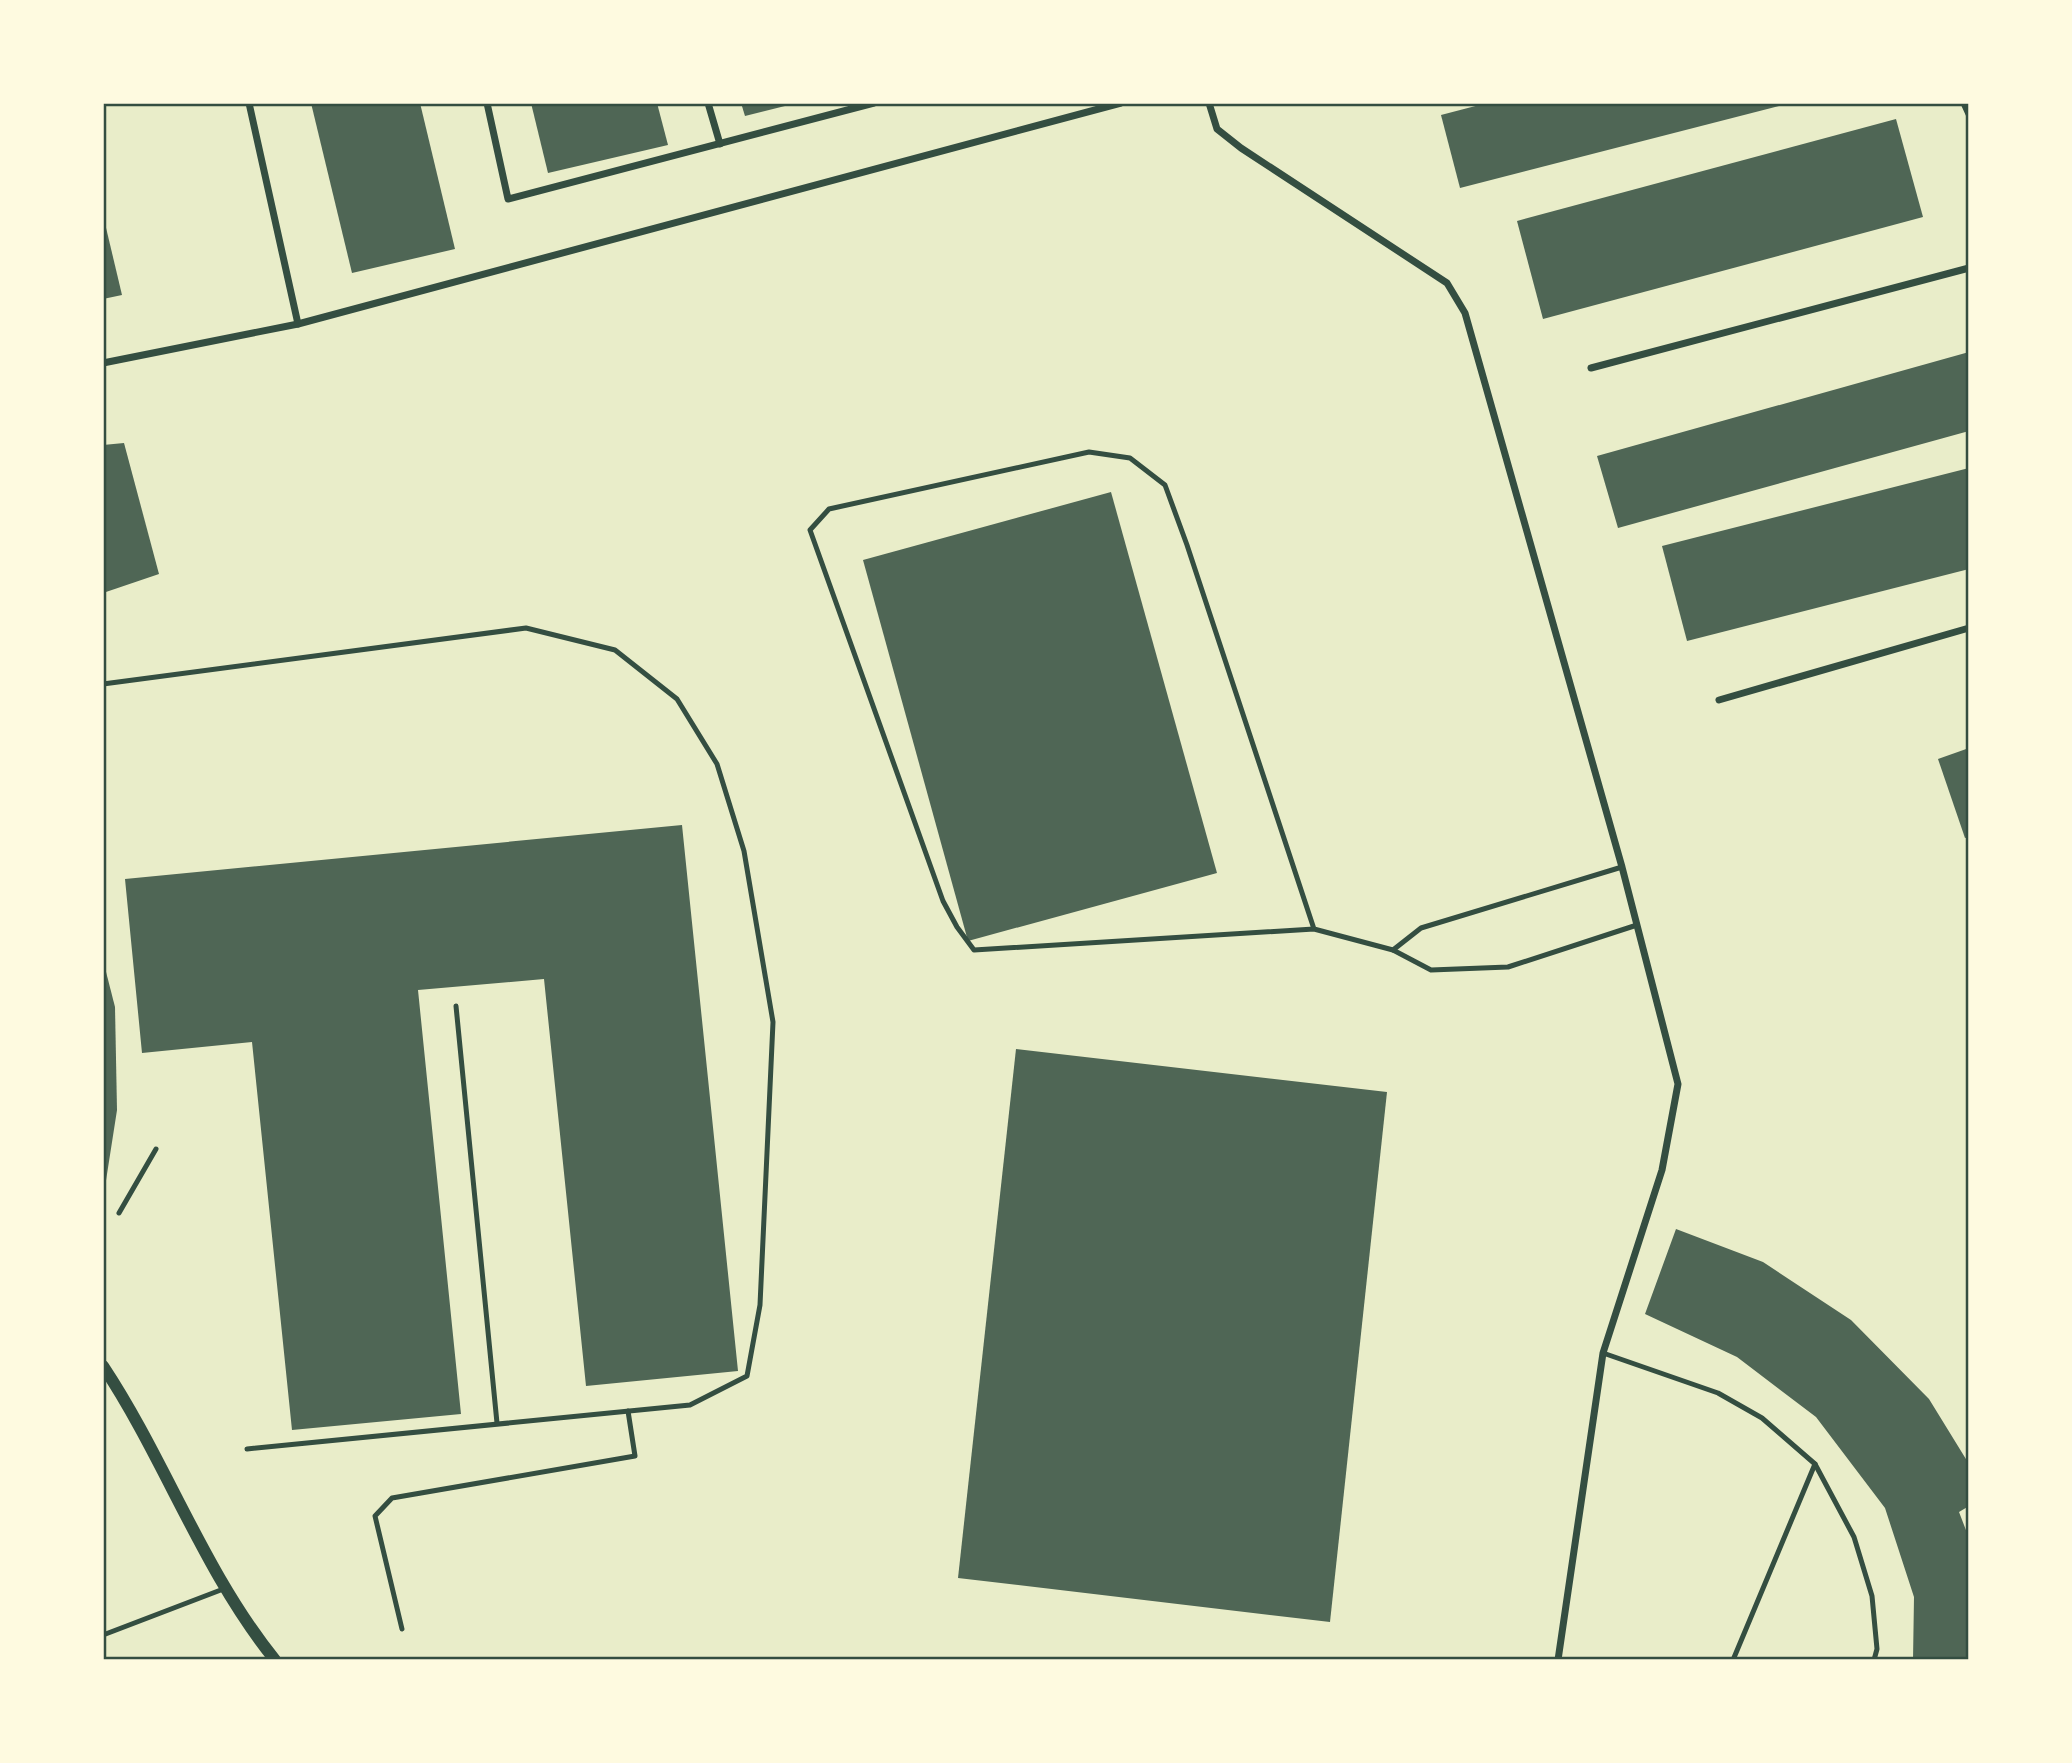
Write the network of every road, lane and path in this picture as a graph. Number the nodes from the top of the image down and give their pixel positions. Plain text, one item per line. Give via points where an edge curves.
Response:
1 (249, 103) edge
2 (486, 103) edge
3 (708, 103) edge
4 (874, 103) edge
5 (1121, 103) edge
6 (1209, 103) edge
7 (1964, 103) edge
8 (1969, 114) edge
9 (720, 144) junction
10 (1969, 268) edge
11 (298, 324) junction
12 (103, 363) edge
13 (1591, 368) dead end
14 (1969, 628) edge
15 (103, 684) edge
16 (1718, 700) dead end
17 (1622, 867) junction
18 (1637, 925) junction
19 (1314, 929) junction
20 (1393, 950) junction
21 (456, 1006) dead end
22 (156, 1149) dead end
23 (118, 1213) dead end
24 (1603, 1353) junction
25 (103, 1366) edge
26 (628, 1411) junction
27 (497, 1423) junction
28 (247, 1449) dead end
29 (1815, 1464) junction
30 (226, 1588) junction
31 (402, 1629) dead end
32 (103, 1635) edge
33 (275, 1660) edge
34 (1558, 1660) edge
35 (1734, 1660) edge
36 (1874, 1660) edge

1 - 11 street
2 - 9 street via 508,200
3 - 9 street
4 - 9 street
5 - 11 street
6 - 17 street via 1217,129 1447,283 1465,313
7 - 8 street
10 - 13 street
11 - 12 street
14 - 16 street
15 - 26 lane via 526,628 615,650 677,699 718,764 744,851 773,1022 760,1305 747,1376 690,1405
17 - 18 street
17 - 20 lane via 1422,928
18 - 20 lane via 1508,967 1431,970
18 - 24 street via 1678,1084 1662,1170
19 - 19 lane via 1165,485 1130,458 1089,452 829,509 810,530 943,901 974,950
19 - 20 lane
21 - 27 lane
22 - 23 lane
24 - 29 lane via 1718,1393 1762,1418
24 - 34 street
25 - 30 street
26 - 27 lane
26 - 31 lane via 635,1455 392,1498 374,1516
27 - 28 lane
29 - 35 lane
29 - 36 lane via 1854,1537 1872,1596
30 - 32 lane
30 - 33 street

